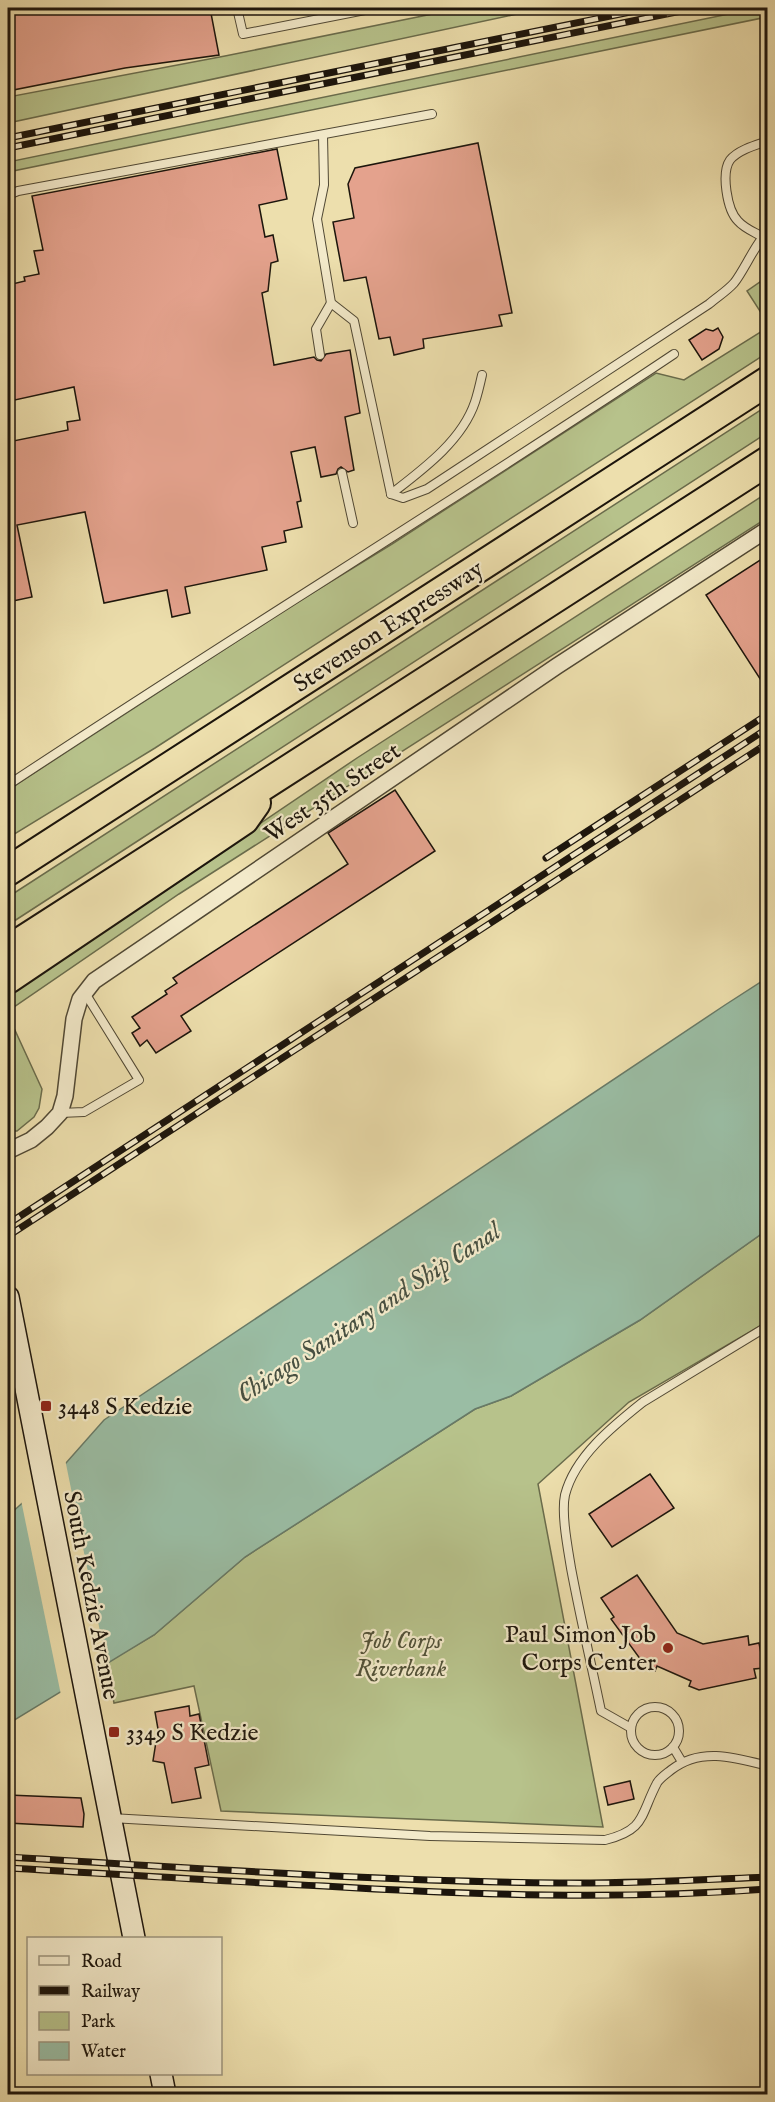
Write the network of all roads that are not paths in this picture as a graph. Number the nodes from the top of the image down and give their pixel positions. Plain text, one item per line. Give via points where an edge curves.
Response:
1 (237, 8) edge
2 (375, 8) edge
3 (432, 114) dead end
4 (323, 135) junction
5 (768, 141) edge
6 (8, 195) edge
7 (764, 235) edge
8 (331, 303) junction
9 (674, 354) dead end
10 (321, 355) dead end
11 (482, 375) dead end
12 (768, 381) edge
13 (768, 461) edge
14 (342, 473) dead end
15 (390, 494) junction
16 (353, 524) dead end
17 (768, 529) edge
18 (274, 777) junction
19 (8, 785) edge
20 (8, 871) edge
21 (8, 950) edge
22 (8, 979) edge
23 (85, 993) junction
24 (60, 1113) junction
25 (8, 1151) edge
26 (8, 1297) edge
27 (768, 1326) edge
28 (15, 1372) edge
29 (631, 1728) junction
30 (673, 1747) junction
31 (682, 1762) junction
32 (768, 1766) edge
33 (110, 1818) junction
34 (134, 1937) edge
35 (160, 2075) edge
36 (165, 2094) edge

1 - 2 lane via 243,34
3 - 4 lane
4 - 6 lane
4 - 8 lane via 324,184 317,219
5 - 7 lane via 736,154 729,162 726,179 732,213 739,223
7 - 15 lane via 733,284 709,304 427,489 403,498
8 - 10 lane via 316,329
8 - 15 lane via 354,321
9 - 19 lane
11 - 15 lane via 475,404 454,438 434,460
12 - 20 highway, Stevenson Expressway
13 - 18 highway
14 - 16 lane
17 - 23 street, West 35th Street via 498,706 94,981
18 - 21 highway
18 - 22 highway via 244,820
23 - 24 street, West 35th Street via 74,1019
23 - 24 lane via 139,1080 84,1112
24 - 25 street via 31,1140
26 - 28 main road, South Kedzie Avenue
27 - 29 lane via 627,1415 586,1455 565,1497 566,1538 601,1711
28 - 33 main road, South Kedzie Avenue via 39,1460
29 - 30 lane via 633,1742 645,1753 660,1754
29 - 30 lane via 633,1719 645,1709 668,1710 678,1723
30 - 31 lane
31 - 32 lane via 708,1756 739,1758
31 - 33 lane via 658,1780 640,1822 621,1836 605,1840 430,1836
33 - 34 main road, South Kedzie Avenue
35 - 36 main road

